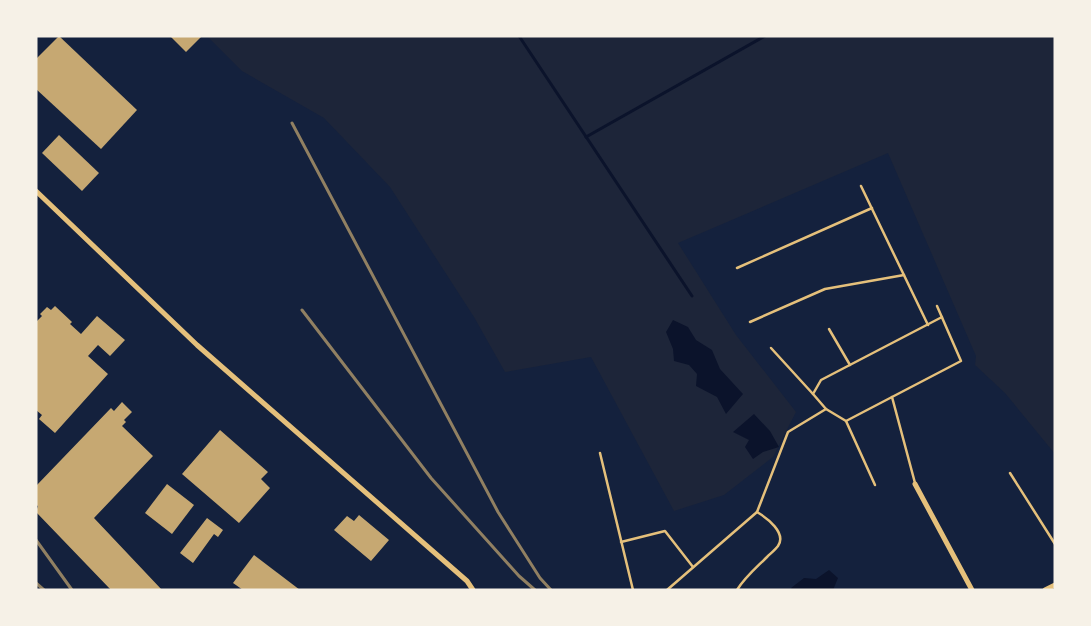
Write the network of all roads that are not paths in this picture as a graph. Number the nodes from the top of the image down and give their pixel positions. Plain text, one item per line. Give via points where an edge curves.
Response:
1 (861, 186) dead end
2 (36, 191) edge
3 (872, 208) junction
4 (737, 268) dead end
5 (904, 275) junction
6 (937, 306) dead end
7 (942, 317) junction
8 (750, 322) dead end
9 (928, 325) junction
10 (829, 329) dead end
11 (771, 348) dead end
12 (850, 365) junction
13 (814, 394) junction
14 (892, 397) junction
15 (826, 409) junction
16 (846, 421) junction
17 (600, 453) dead end
18 (1010, 473) dead end
19 (916, 484) joint
20 (875, 486) dead end
21 (757, 512) junction
22 (621, 542) junction
23 (1055, 544) edge
24 (694, 567) junction
25 (1055, 584) edge
26 (473, 590) edge
27 (633, 590) edge
28 (667, 590) edge
29 (737, 590) edge
30 (972, 590) edge
31 (1046, 590) edge

1 - 3 lane
2 - 26 street via 197,344 467,581
3 - 4 lane
3 - 5 lane
5 - 8 lane via 825,289
5 - 9 lane
6 - 7 lane
7 - 9 lane
7 - 14 lane via 961,361
9 - 12 lane
10 - 12 lane
11 - 13 lane
12 - 13 lane via 821,380
13 - 15 lane
14 - 16 lane
14 - 19 lane
15 - 16 lane
15 - 21 lane via 788,432
16 - 20 lane
17 - 22 lane
18 - 23 lane
19 - 30 street
21 - 24 lane
21 - 29 lane via 773,524 780,536 779,545
22 - 24 lane via 665,532
22 - 27 lane
24 - 28 lane
25 - 31 street

